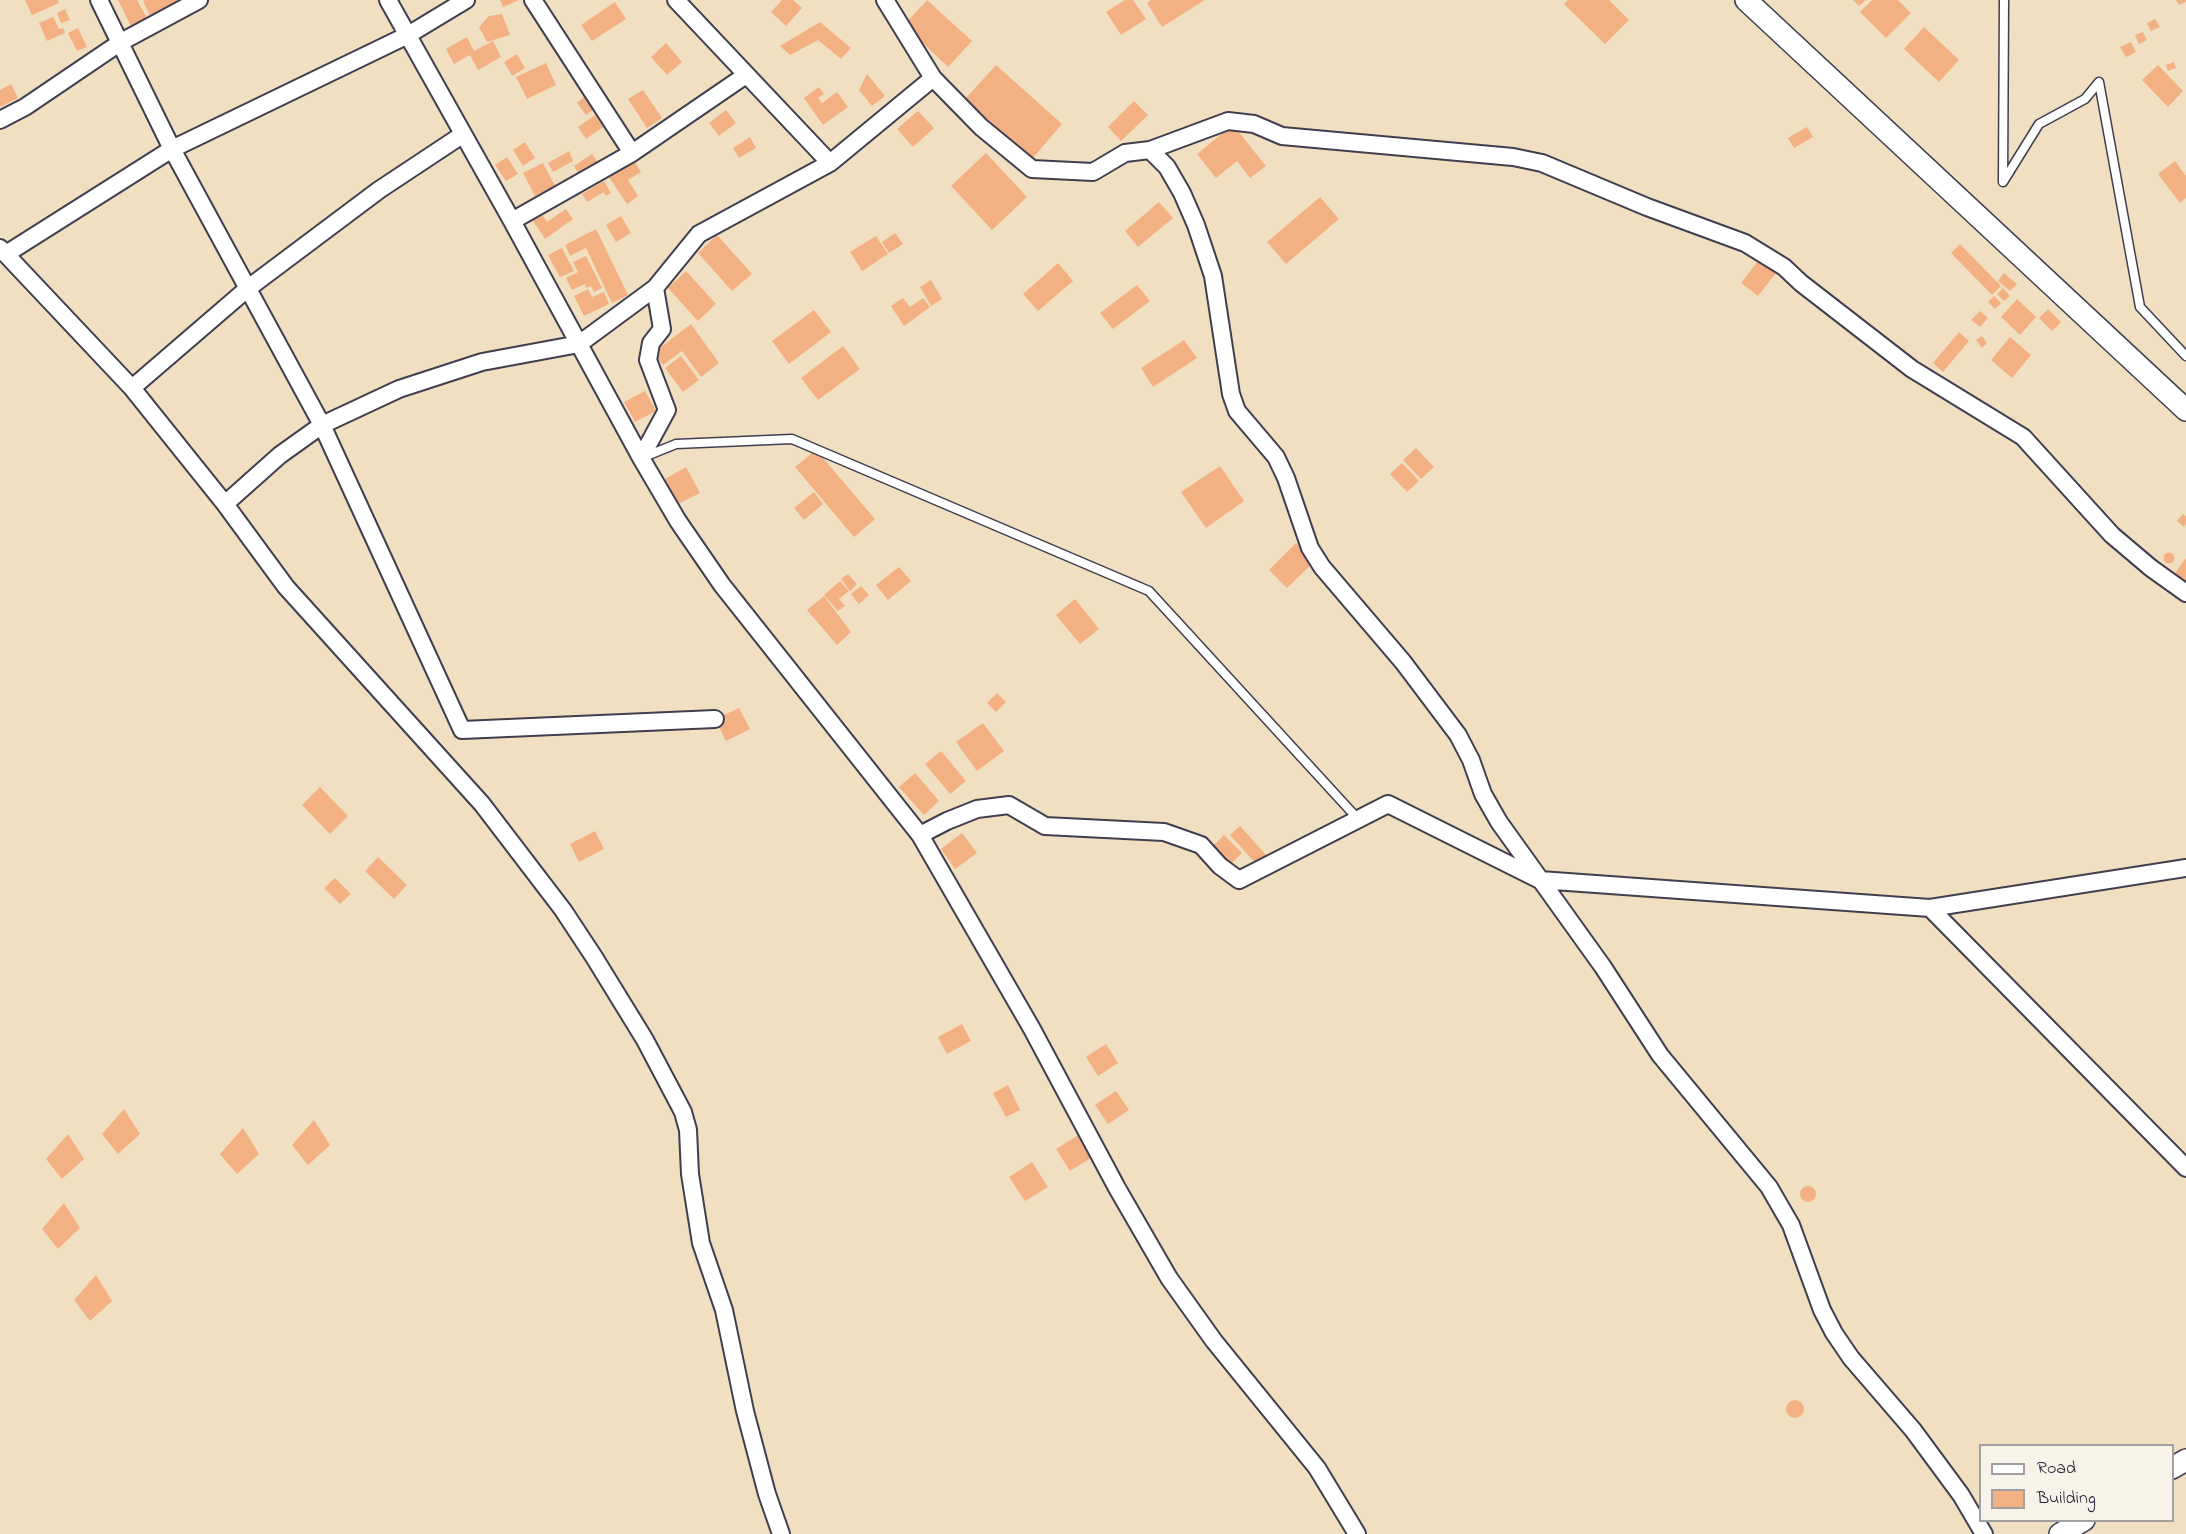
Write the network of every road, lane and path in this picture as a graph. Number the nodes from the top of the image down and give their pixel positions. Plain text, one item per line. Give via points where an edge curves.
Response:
1 (99, 0) edge
2 (199, 0) edge
3 (388, 0) edge
4 (466, 0) edge
5 (533, 0) edge
6 (676, 0) edge
7 (885, 0) edge
8 (1746, 0) edge
9 (2004, 0) edge
10 (408, 35) junction
11 (121, 42) junction
12 (746, 75) junction
13 (933, 78) junction
14 (0, 120) edge
15 (462, 135) junction
16 (172, 149) junction
17 (1150, 150) junction
18 (632, 153) junction
19 (830, 163) junction
20 (512, 221) junction
21 (3, 251) edge
22 (656, 288) junction
23 (247, 289) junction
24 (579, 344) junction
25 (2186, 356) edge
26 (132, 388) junction
27 (2186, 410) edge
28 (322, 424) junction
29 (641, 458) junction
30 (225, 504) junction
31 (2186, 593) edge
32 (715, 720) dead end
33 (1359, 819) junction
34 (920, 834) junction
35 (2186, 868) edge
36 (1540, 880) junction
37 (1930, 908) junction
38 (2186, 1168) edge
39 (2082, 1522) edge
40 (781, 1534) edge
41 (1358, 1534) edge
42 (1984, 1534) edge
43 (2060, 1534) edge

1 - 11 street
2 - 11 street
3 - 10 street
4 - 10 street
5 - 18 street
6 - 12 street
7 - 13 street
8 - 27 street
9 - 25 lane via 2003,182 2039,124 2085,99 2099,82 2140,307
10 - 15 street
10 - 16 street
11 - 14 street
11 - 16 street
12 - 18 street
12 - 19 street
13 - 17 street via 981,127 1032,170 1093,172 1125,153
13 - 19 street
15 - 20 street
15 - 23 street via 380,190
16 - 21 street
16 - 23 street
17 - 31 street via 1228,121 1254,124 1282,136 1513,157 1542,164 1745,243 1784,267 1912,369 2023,437 2112,535
17 - 36 street via 1167,167 1182,193 1213,276 1237,411 1276,458 1310,548 1458,735 1483,794
18 - 20 street
19 - 22 street via 699,234
20 - 24 street
21 - 26 street
22 - 24 street
22 - 29 street via 662,329 651,343 648,360 667,410
23 - 26 street
23 - 28 street
24 - 28 street via 482,362 399,389
24 - 29 street
26 - 30 street
28 - 30 street
28 - 32 street via 462,730
29 - 33 lane via 676,444 792,439 1149,591
29 - 34 street via 722,585
30 - 40 street via 286,587 482,804 563,910 683,1112 701,1244 724,1310 745,1411
33 - 34 street via 1239,880 1201,845 1164,832 1045,826 1010,805 977,809
33 - 36 street via 1388,804
34 - 41 street via 1169,1278 1214,1341 1317,1468
35 - 37 street
36 - 37 street
36 - 42 street via 1660,1055 1769,1187 1791,1225 1833,1333 1913,1430
37 - 38 street
39 - 43 street

